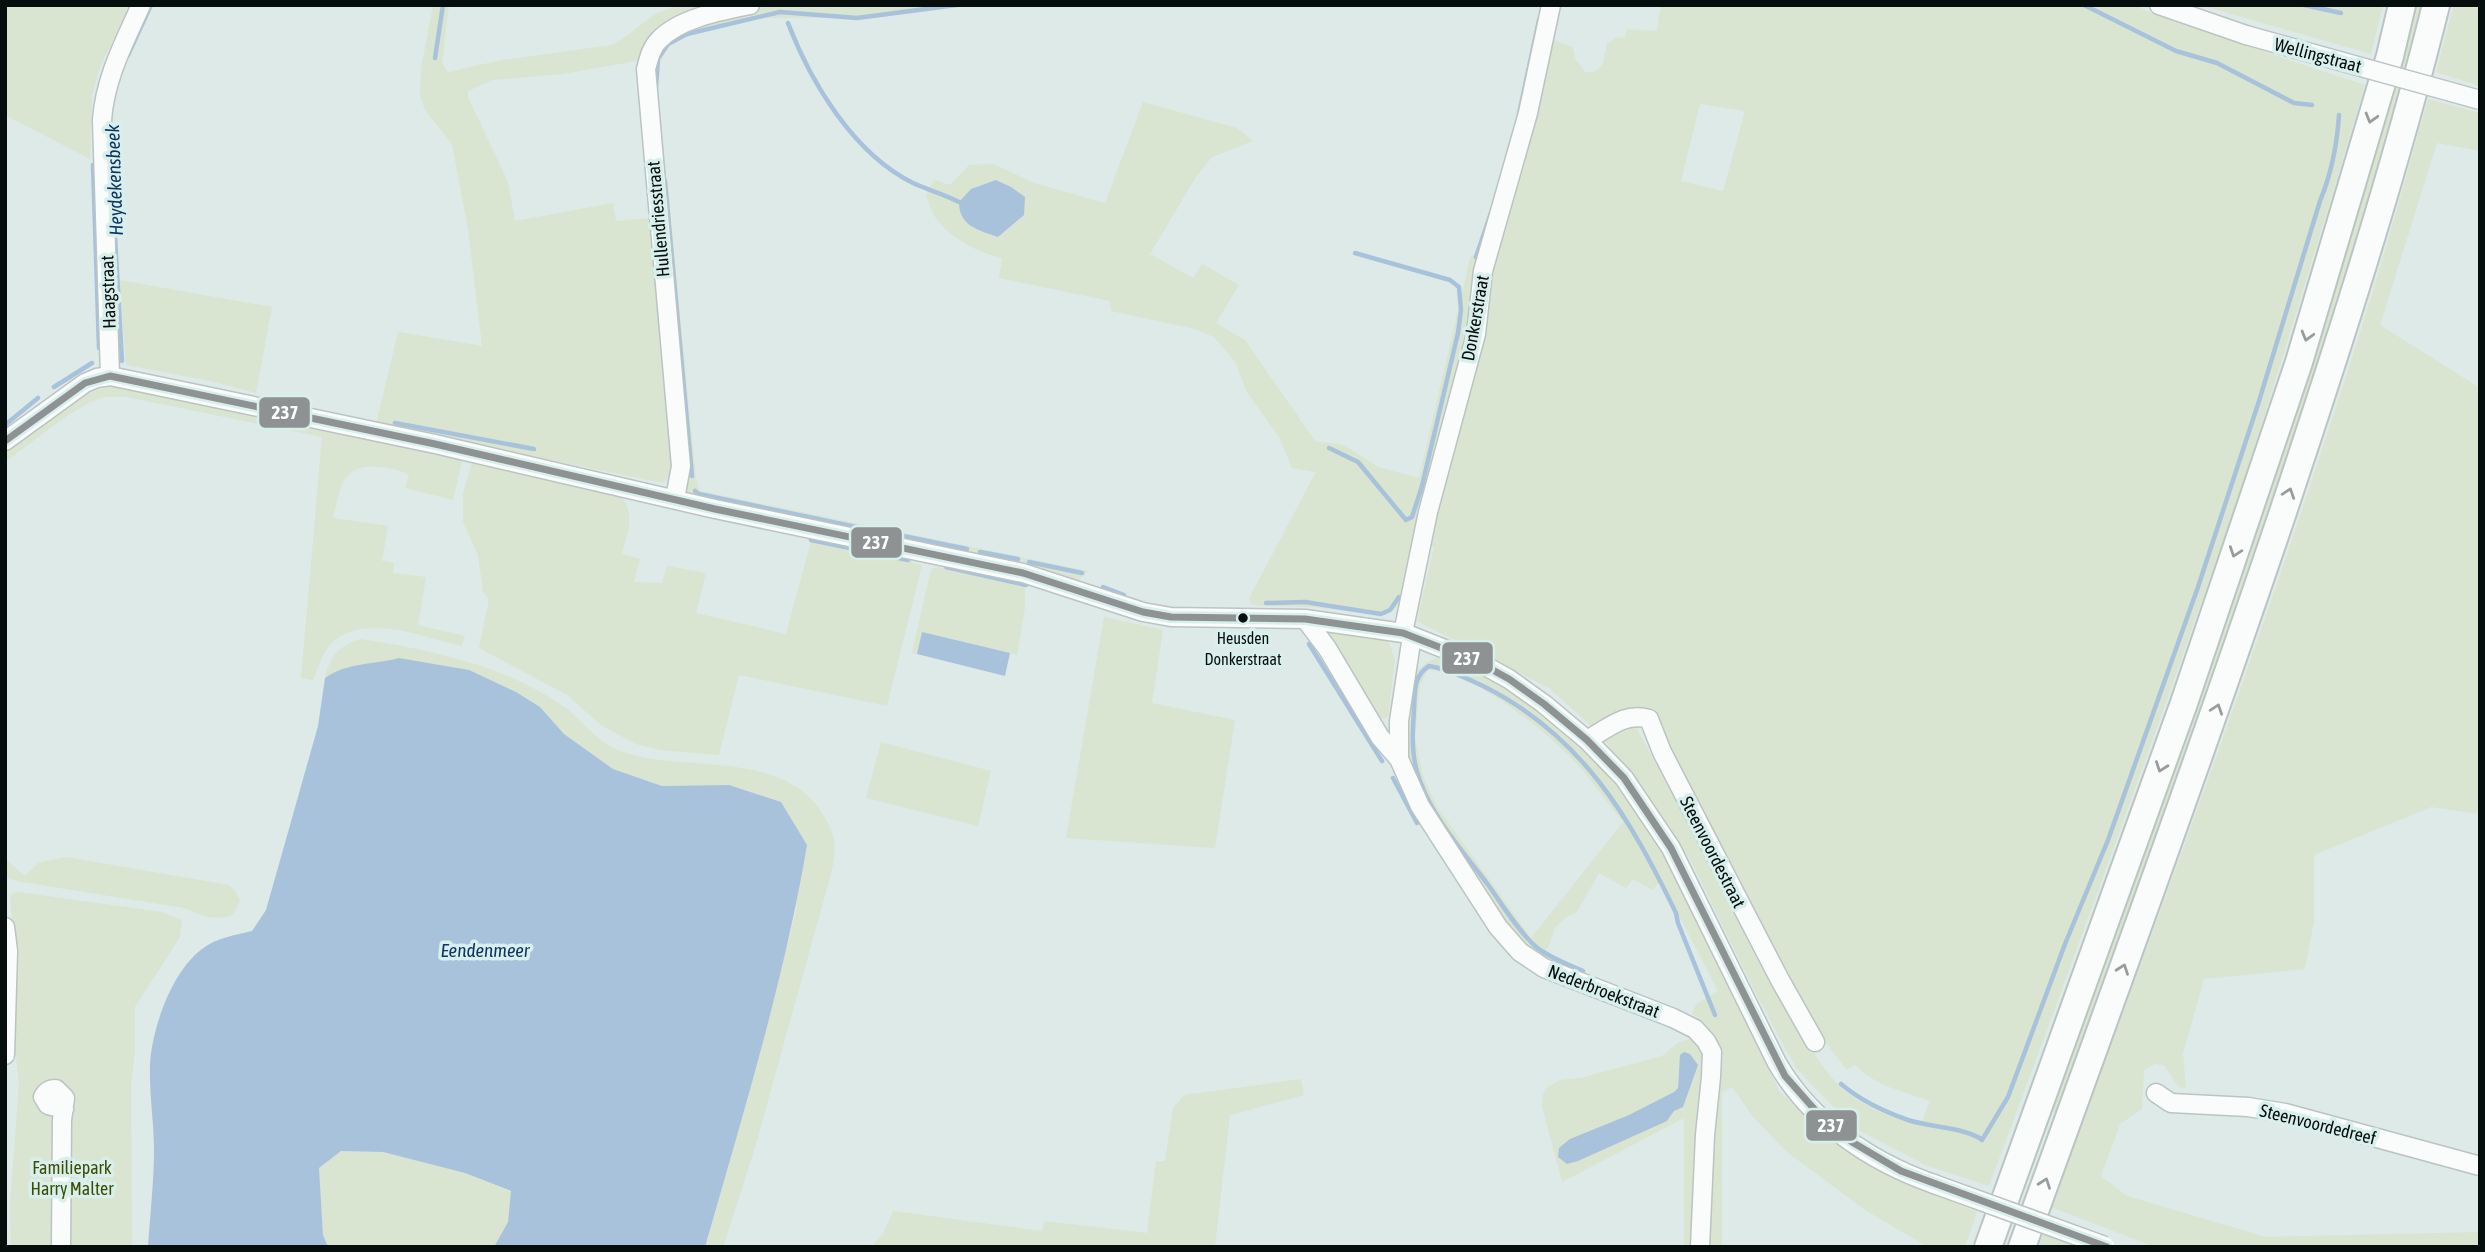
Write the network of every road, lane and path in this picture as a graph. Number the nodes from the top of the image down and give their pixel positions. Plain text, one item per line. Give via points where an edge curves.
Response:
1 (141, 5) edge
2 (750, 5) edge
3 (1551, 5) edge
4 (2159, 5) edge
5 (2402, 5) edge
6 (2436, 5) edge
7 (2480, 100) edge
8 (110, 376) junction
9 (5, 441) edge
10 (675, 499) junction
11 (1305, 619) junction
12 (1407, 634) junction
13 (1587, 740) junction
14 (1399, 759) junction
15 (5, 927) edge
16 (1815, 1042) dead end
17 (5, 1055) edge
18 (2156, 1093) dead end
19 (64, 1109) dead end
20 (2480, 1166) edge
21 (2106, 1246) edge
22 (61, 1247) edge
23 (1700, 1247) edge
24 (1988, 1247) edge
25 (2022, 1247) edge

1 - 8 street, Haagstraat via 104,96
2 - 10 street, Hullendriesstraat via 670,30 650,52 646,69 681,466
3 - 12 street, Donkerstraat via 1528,113 1483,271 1476,334 1428,512
4 - 7 street, Wellingstraat, bridge via 2246,35
5 -> 24 highway via 2299,362 2184,703
25 -> 6 highway via 2215,713 2322,396
8 - 9 street via 85,383
8 - 10 street, Steenvoordestraat
10 - 11 street, Steenvoordestraat via 1023,573 1143,612 1171,617
11 - 12 street, Steenvoordestraat
11 - 14 street, Nederbroekstraat via 1380,737
12 - 13 street, Steenvoordestraat via 1510,680
12 - 14 street, Donkerstraat
13 - 16 street, Steenvoordestraat via 1628,717 1649,719 1668,764
13 - 21 street, Steenvoordestraat, bridge via 1624,778 1671,848 1777,1063 1811,1108 1853,1144 1901,1171
14 - 23 street, Nederbroekstraat via 1420,806 1498,927 1520,952 1544,968 1681,1022 1706,1041 1712,1052
15 - 17 street
18 - 20 street, Steenvoordedreef via 2171,1103 2285,1113
19 - 22 street

